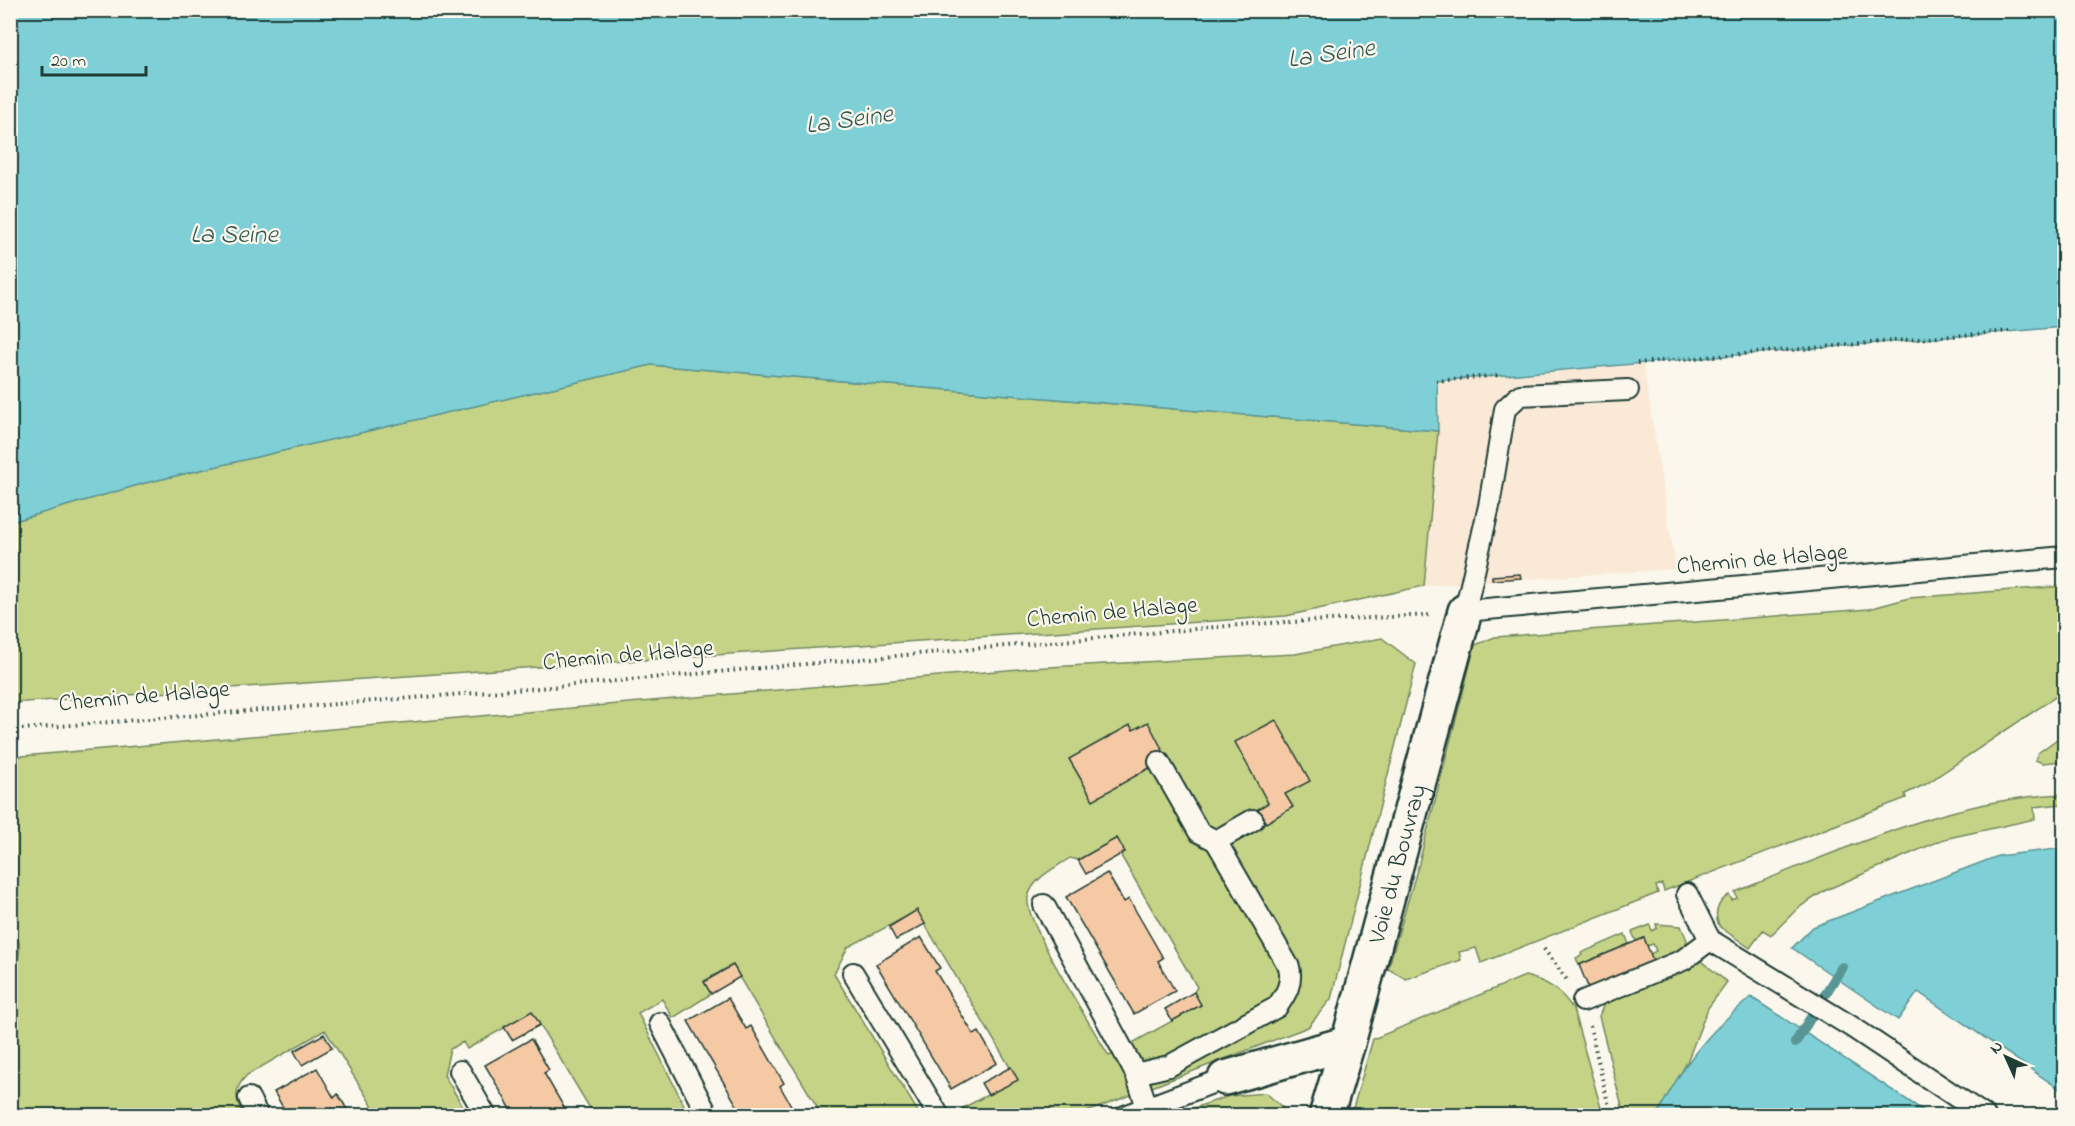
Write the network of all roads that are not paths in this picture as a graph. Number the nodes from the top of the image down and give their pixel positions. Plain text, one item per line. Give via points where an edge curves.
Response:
1 (1628, 390) dead end
2 (2064, 557) edge
3 (1465, 611) junction
4 (1159, 762) dead end
5 (1253, 820) dead end
6 (1216, 841) junction
7 (1687, 894) dead end
8 (1044, 905) dead end
9 (1710, 940) junction
10 (853, 973) dead end
11 (1583, 1002) dead end
12 (660, 1023) dead end
13 (1348, 1043) junction
14 (459, 1071) dead end
15 (1136, 1074) junction
16 (1225, 1077) joint
17 (249, 1098) dead end
18 (1147, 1107) junction
19 (258, 1116) edge
20 (486, 1116) edge
21 (708, 1116) edge
22 (939, 1116) edge
23 (1125, 1116) edge
24 (1326, 1116) edge
25 (1985, 1116) edge

1 - 3 lane via 1520,395 1505,409 1489,506
2 - 3 lane, Chemin de Halage
3 - 13 street, Voie du Bouvray
4 - 6 lane via 1199,832
5 - 6 lane
6 - 15 lane via 1289,967 1287,993 1276,1008 1169,1066
7 - 9 lane
8 - 15 lane
9 - 11 lane via 1683,960
9 - 25 lane via 1852,1027
10 - 22 lane
12 - 21 lane
13 - 16 street
13 - 24 street, Voie du Bouvray
14 - 20 lane
15 - 18 lane
16 - 18 lane
17 - 19 lane
18 - 23 lane

